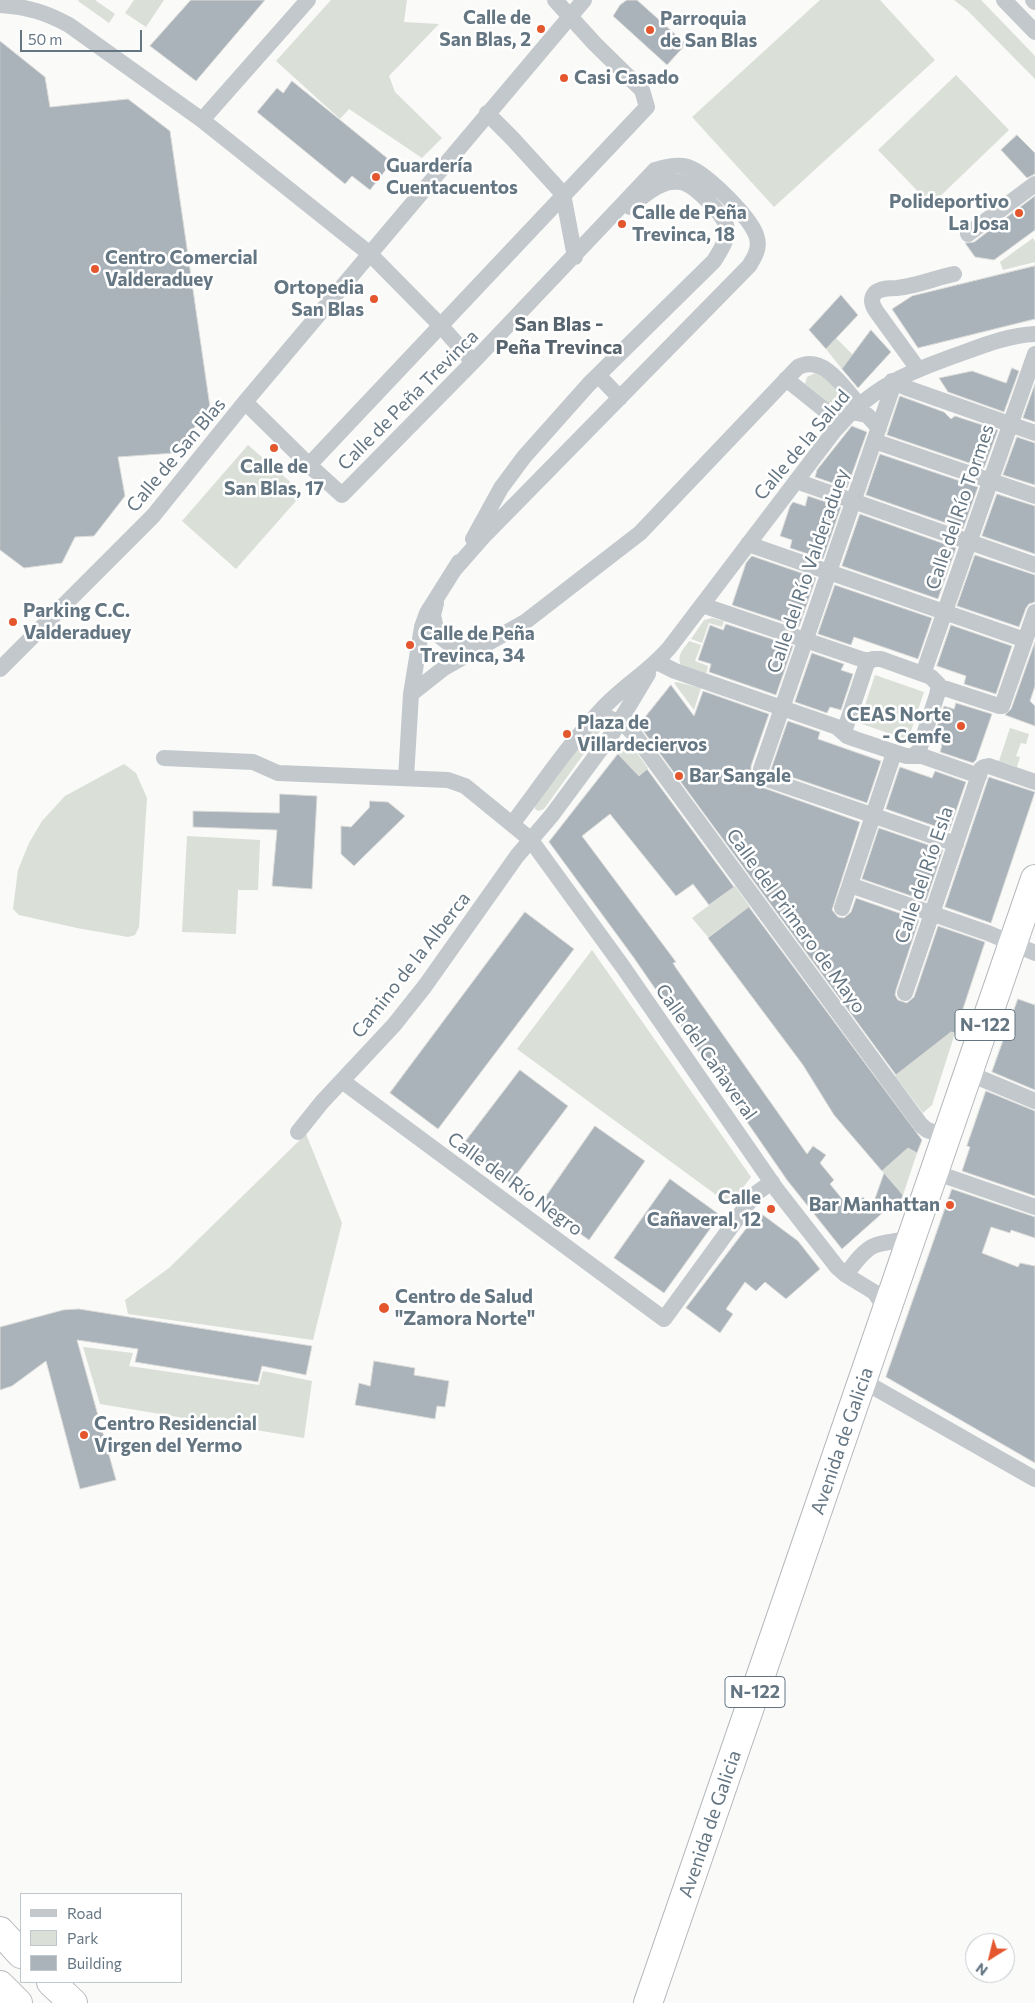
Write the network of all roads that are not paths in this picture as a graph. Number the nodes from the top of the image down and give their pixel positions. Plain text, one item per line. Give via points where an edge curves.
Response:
1 (308, 0) edge
2 (555, 0) edge
3 (584, 0) edge
4 (1004, 0) edge
5 (0, 5) edge
6 (570, 16) junction
7 (1035, 32) edge
8 (487, 113) junction
9 (202, 120) junction
10 (1035, 184) edge
11 (563, 194) junction
12 (713, 196) junction
13 (968, 234) dead end
14 (370, 254) junction
15 (575, 257) junction
16 (954, 274) dead end
17 (441, 326) junction
18 (1035, 334) edge
19 (1035, 354) edge
20 (473, 362) junction
21 (918, 369) junction
22 (598, 375) junction
23 (786, 378) junction
24 (892, 381) junction
25 (620, 398) junction
26 (245, 402) junction
27 (850, 414) junction
28 (1010, 424) junction
29 (1035, 433) edge
30 (876, 435) junction
31 (309, 465) junction
32 (796, 481) junction
33 (990, 481) junction
34 (1035, 496) edge
35 (853, 501) junction
36 (969, 542) junction
37 (748, 544) junction
38 (1035, 565) edge
39 (454, 570) junction
40 (829, 572) junction
41 (437, 598) junction
42 (702, 605) junction
43 (944, 612) junction
44 (1035, 612) edge
45 (805, 640) junction
46 (1025, 640) junction
47 (476, 650) junction
48 (871, 660) junction
49 (657, 662) junction
50 (0, 669) edge
51 (923, 674) junction
52 (939, 688) junction
53 (411, 694) junction
54 (782, 708) junction
55 (594, 716) junction
56 (619, 722) junction
57 (844, 732) junction
58 (894, 753) junction
59 (914, 756) junction
60 (164, 758) dead end
61 (980, 773) junction
62 (406, 778) junction
63 (1035, 782) edge
64 (874, 816) junction
65 (512, 824) junction
66 (530, 839) junction
67 (956, 844) junction
68 (1035, 879) edge
69 (850, 886) junction
70 (842, 908) dead end
71 (932, 914) junction
72 (1024, 948) edge
73 (905, 992) dead end
74 (968, 1073) junction
75 (342, 1081) junction
76 (1035, 1101) edge
77 (298, 1132) dead end
78 (946, 1136) junction
79 (934, 1172) junction
80 (772, 1182) junction
81 (1035, 1208) edge
82 (911, 1238) junction
83 (899, 1271) junction
84 (852, 1278) junction
85 (886, 1309) junction
86 (863, 1381) junction
87 (1035, 1478) edge
88 (0, 1930) edge
89 (20, 1953) edge
90 (52, 1983) edge
91 (0, 1985) edge
92 (18, 2003) edge
93 (73, 2003) edge
94 (648, 2003) edge

1 - 9 street
2 - 6 street
3 - 6 street, Calle de San Blas
4 - 7 street
5 - 9 street via 23,6 69,25
6 - 8 street, Calle de San Blas
6 - 11 street via 642,90 647,107
8 - 11 street
8 - 14 street, Calle de San Blas
9 - 14 street
10 - 13 street
11 - 15 street
11 - 17 street
12 - 15 street, Calle de Peña Trevinca via 700,193 684,182 667,183 634,204
12 - 22 street, Calle de Peña Trevinca via 726,226 724,245 714,261
12 - 25 street, Calle de Peña Trevinca via 750,224 757,238 757,254
14 - 17 street
14 - 26 street, Calle de San Blas
15 - 20 street, Calle de Peña Trevinca
16 - 21 street via 882,290 872,298 872,305
17 - 20 street
17 - 31 street
18 - 21 street, Calle de la Salud via 999,340
19 - 28 street, Calle del Río Tormes
20 - 31 street, Calle de Peña Trevinca via 342,495
21 - 24 street, Calle de la Salud
22 - 25 street
22 - 39 street, Calle de Peña Trevinca via 524,457 501,488
23 - 27 street
23 - 27 street via 803,365 820,365
23 - 47 street via 640,533 525,622
24 - 27 street, Calle de la Salud
24 - 28 street
24 - 30 street, Calle del Río Valderaduey
25 - 39 street, Calle de Peña Trevinca
26 - 31 street, Calle de Peña Trevinca
26 - 50 street, Calle de San Blas via 153,516
27 - 30 street via 867,415
27 - 32 street, Calle de la Salud
28 - 29 street
28 - 33 street, Calle del Río Tormes
30 - 33 street
30 - 35 street, Calle del Río Valderaduey
32 - 35 street
32 - 37 street, Calle de la Salud
33 - 34 street
33 - 36 street, Calle del Río Tormes
35 - 36 street
35 - 40 street, Calle del Río Valderaduey
36 - 38 street
36 - 43 street, Calle del Río Tormes
37 - 40 street
37 - 42 street, Calle de la Salud
39 - 41 street, Calle de Peña Trevinca
40 - 43 street
40 - 45 street, Calle del Río Valderaduey
41 - 47 street, Calle de Peña Trevinca via 433,615 437,634 452,646
41 - 53 street, Calle de Peña Trevinca via 422,627
42 - 45 street
42 - 49 street, Calle de la Salud
43 - 46 street
43 - 51 street, Calle del Río Tormes
44 - 46 street
45 - 48 street
45 - 54 street, Calle del Río Valderaduey
46 - 52 street via 1001,706
47 - 53 street via 444,668
48 - 51 street via 881,659
48 - 57 street via 866,665
49 - 54 street
49 - 55 street
49 - 56 street
51 - 52 street via 935,679
52 - 59 street
53 - 62 street, Calle de Peña Trevinca
54 - 57 street
54 - 64 street, Calle del Río Valderaduey via 761,769 764,778
55 - 56 street
55 - 65 street
56 - 66 street via 552,815
56 - 78 street, Calle del Primero de Mayo via 634,734 921,1125
57 - 58 street
58 - 59 street
58 - 64 street
59 - 61 street
60 - 62 street, Calle del Cañaveral via 253,762 278,773
61 - 63 street via 984,766 989,766
61 - 67 street, Calle del Río Esla
62 - 65 street, Calle del Cañaveral via 462,783
64 - 67 street
64 - 69 street
65 - 66 street, Calle del Cañaveral
66 - 75 street, Camino de la Alberca via 410,1006
66 - 80 street, Calle del Cañaveral
67 - 71 street, Calle del Río Esla
68 - 72 highway, Avenida de Galicia / N-122
69 - 70 street
69 - 71 street
71 - 72 street
71 - 73 street, Calle del Río Esla
72 - 74 highway, Avenida de Galicia / N-122
74 - 76 street
74 - 78 highway, Avenida de Galicia / N-122
75 - 77 street, Camino de la Alberca
75 - 80 street, Calle del Río Negro via 664,1319 755,1194
78 - 79 highway, Avenida de Galicia / N-122
79 - 81 street
79 - 82 highway, Avenida de Galicia / N-122
80 - 84 street, Calle del Cañaveral via 832,1261
82 - 83 highway, Avenida de Galicia / N-122
82 - 84 street via 873,1246 855,1263
83 - 84 street via 873,1282
83 - 85 highway, Avenida de Galicia / N-122
84 - 85 street, Calle del Cañaveral via 874,1292
85 - 86 highway, Avenida de Galicia / N-122
86 - 87 street
86 - 94 highway, Avenida de Galicia / N-122
88 - 89 highway
90 - 93 highway
91 - 92 highway

